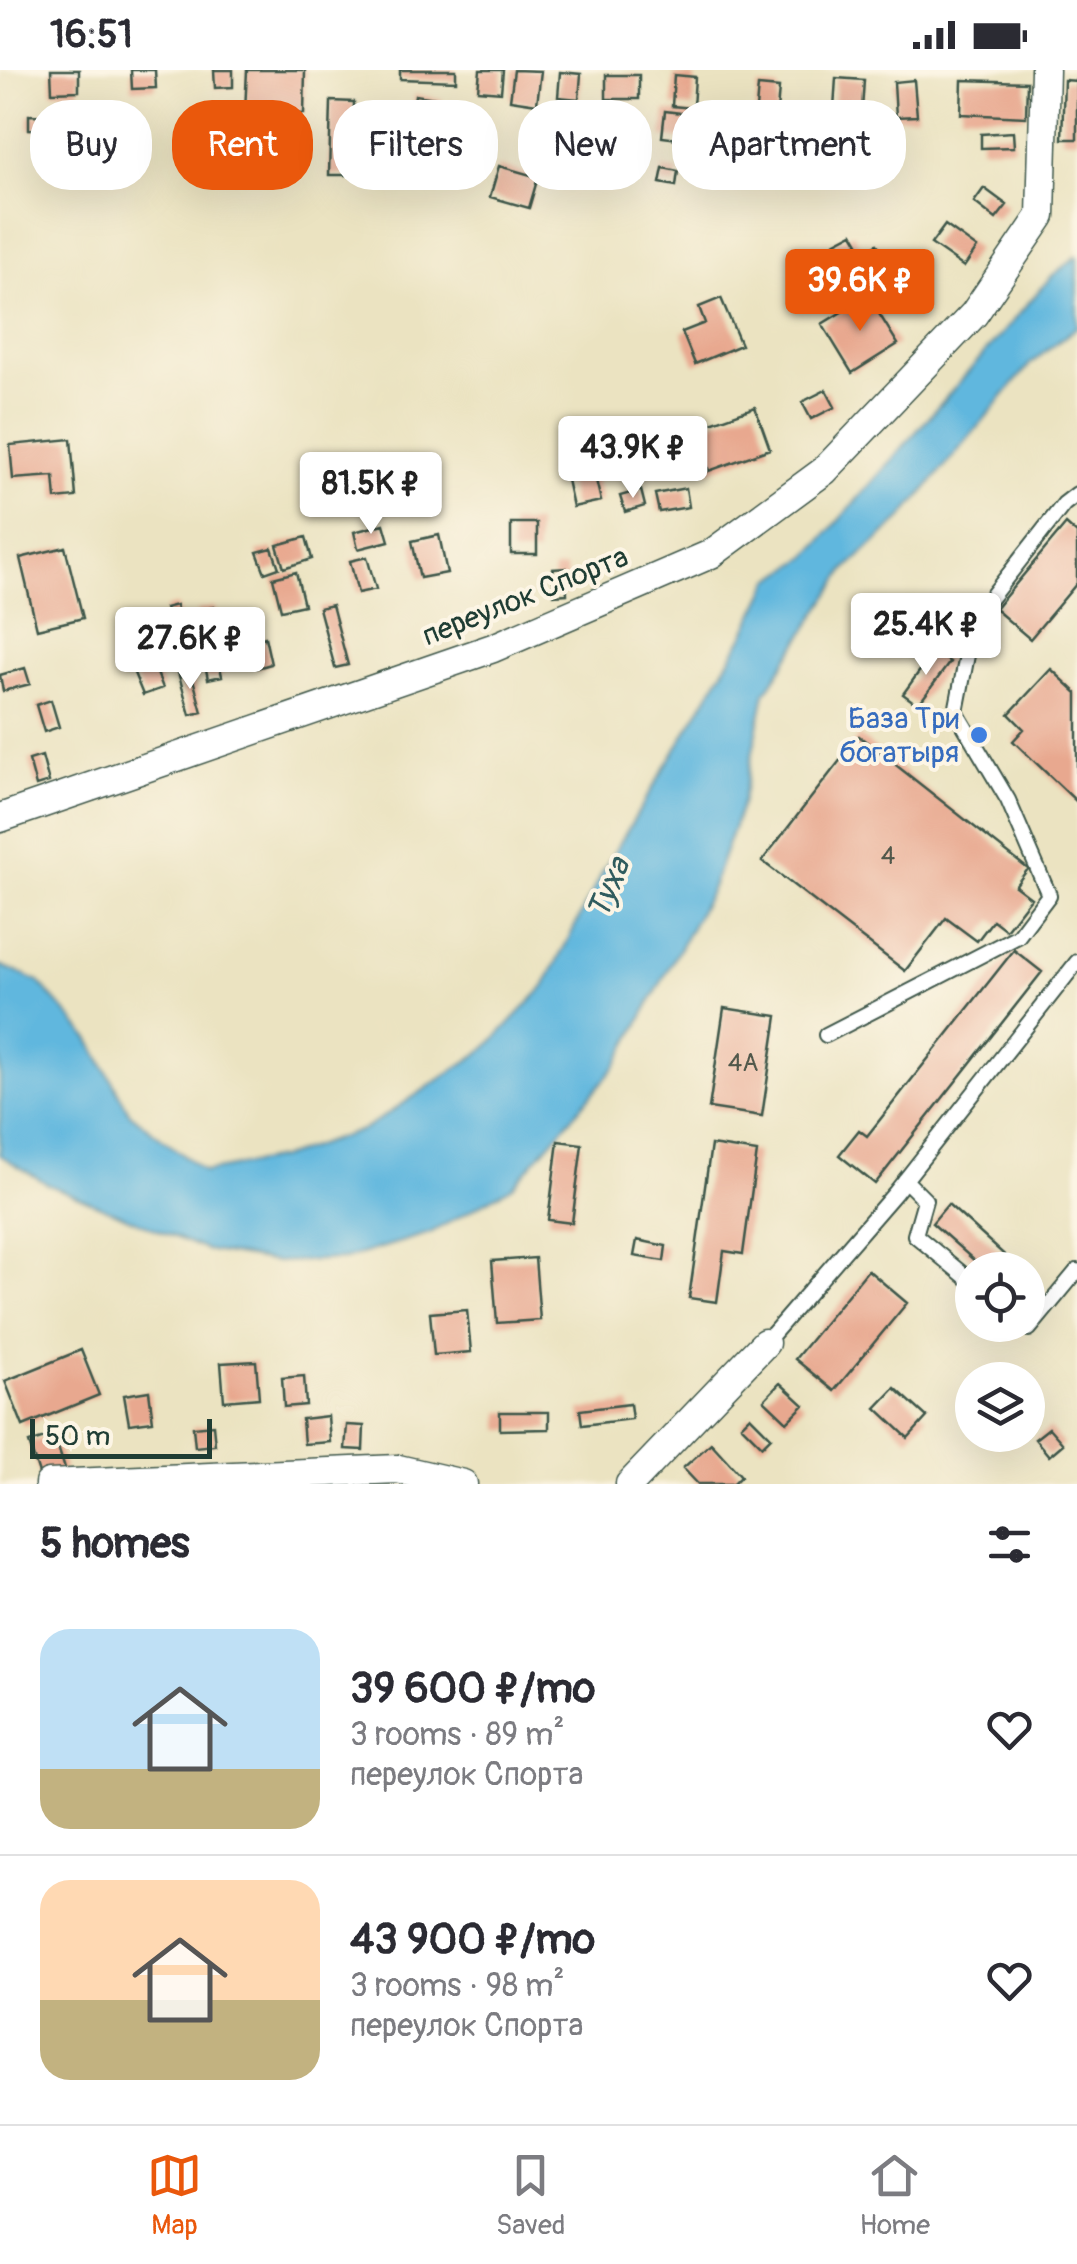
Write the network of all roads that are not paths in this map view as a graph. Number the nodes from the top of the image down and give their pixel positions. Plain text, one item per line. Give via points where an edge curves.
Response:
1 (1044, 70) edge
2 (1077, 494) edge
3 (0, 818) edge
4 (1075, 968) edge
5 (826, 1036) dead end
6 (905, 1180) junction
7 (955, 1268) edge
8 (1077, 1271) edge
9 (1045, 1309) edge
10 (765, 1343) joint
11 (49, 1484) edge
12 (462, 1484) edge
13 (630, 1484) edge

1 - 3 street, переулок Спорта via 1041,216 974,314 824,471 711,554 493,648
2 - 5 lane via 974,620 956,712 1008,800 1049,896 1018,936
4 - 6 lane
6 - 7 lane via 925,1200 914,1235
6 - 10 lane
8 - 9 lane
10 - 13 street
11 - 12 street via 398,1470

